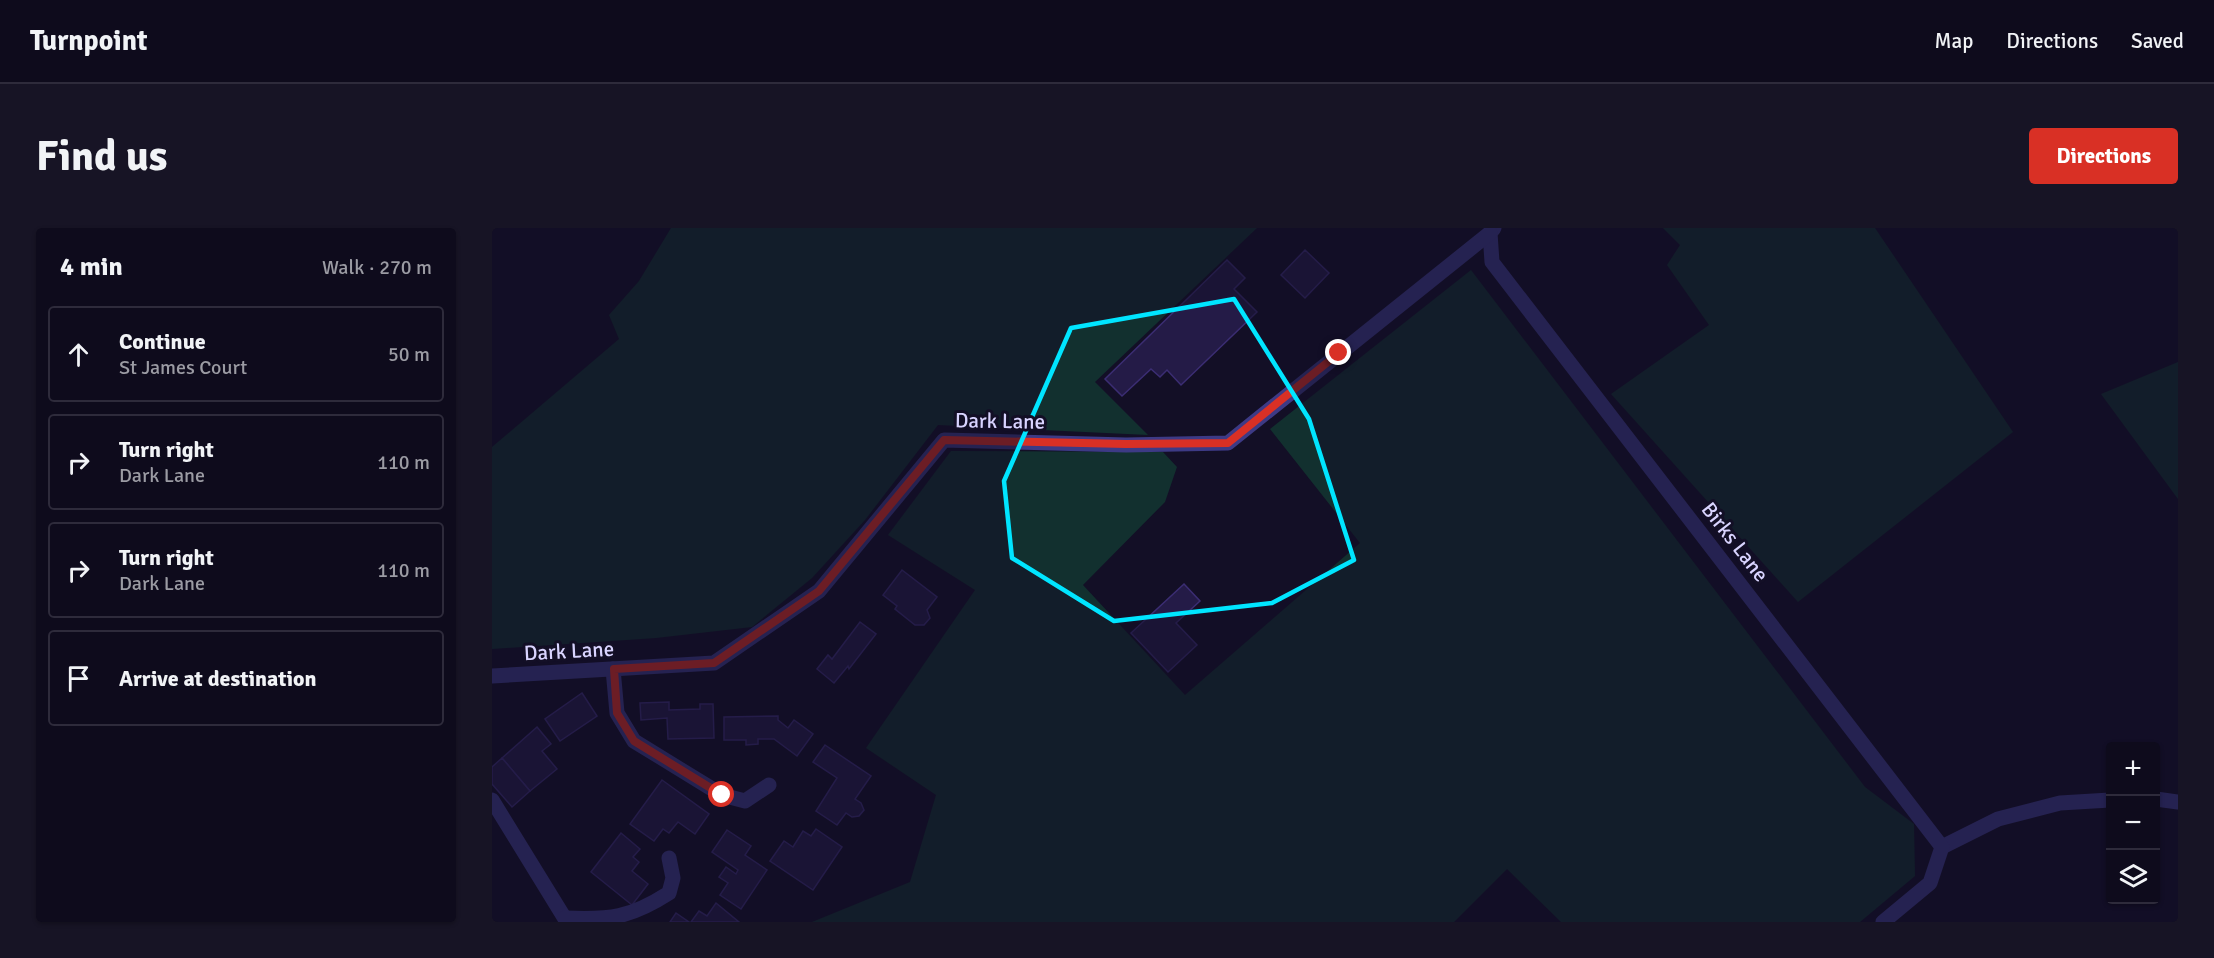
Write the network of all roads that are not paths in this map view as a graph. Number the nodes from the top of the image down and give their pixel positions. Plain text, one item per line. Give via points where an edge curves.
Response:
1 (1492, 231) edge
2 (614, 669) junction
3 (492, 676) edge
4 (768, 784) dead end
5 (492, 800) edge
6 (2106, 800) edge
7 (2160, 800) edge
8 (2178, 802) edge
9 (1942, 847) junction
10 (669, 858) dead end
11 (566, 920) edge
12 (1883, 922) edge

1 - 2 street, Dark Lane via 1228,443 944,440 819,591 714,663
1 - 9 street, Birks Lane via 1492,262
2 - 3 street, Dark Lane
2 - 4 street via 617,713 634,741 722,795 745,801
5 - 11 street
6 - 9 street via 2060,803 1998,819
7 - 8 street
9 - 12 street via 1930,883
10 - 11 street via 673,878 669,893 643,910 605,920

